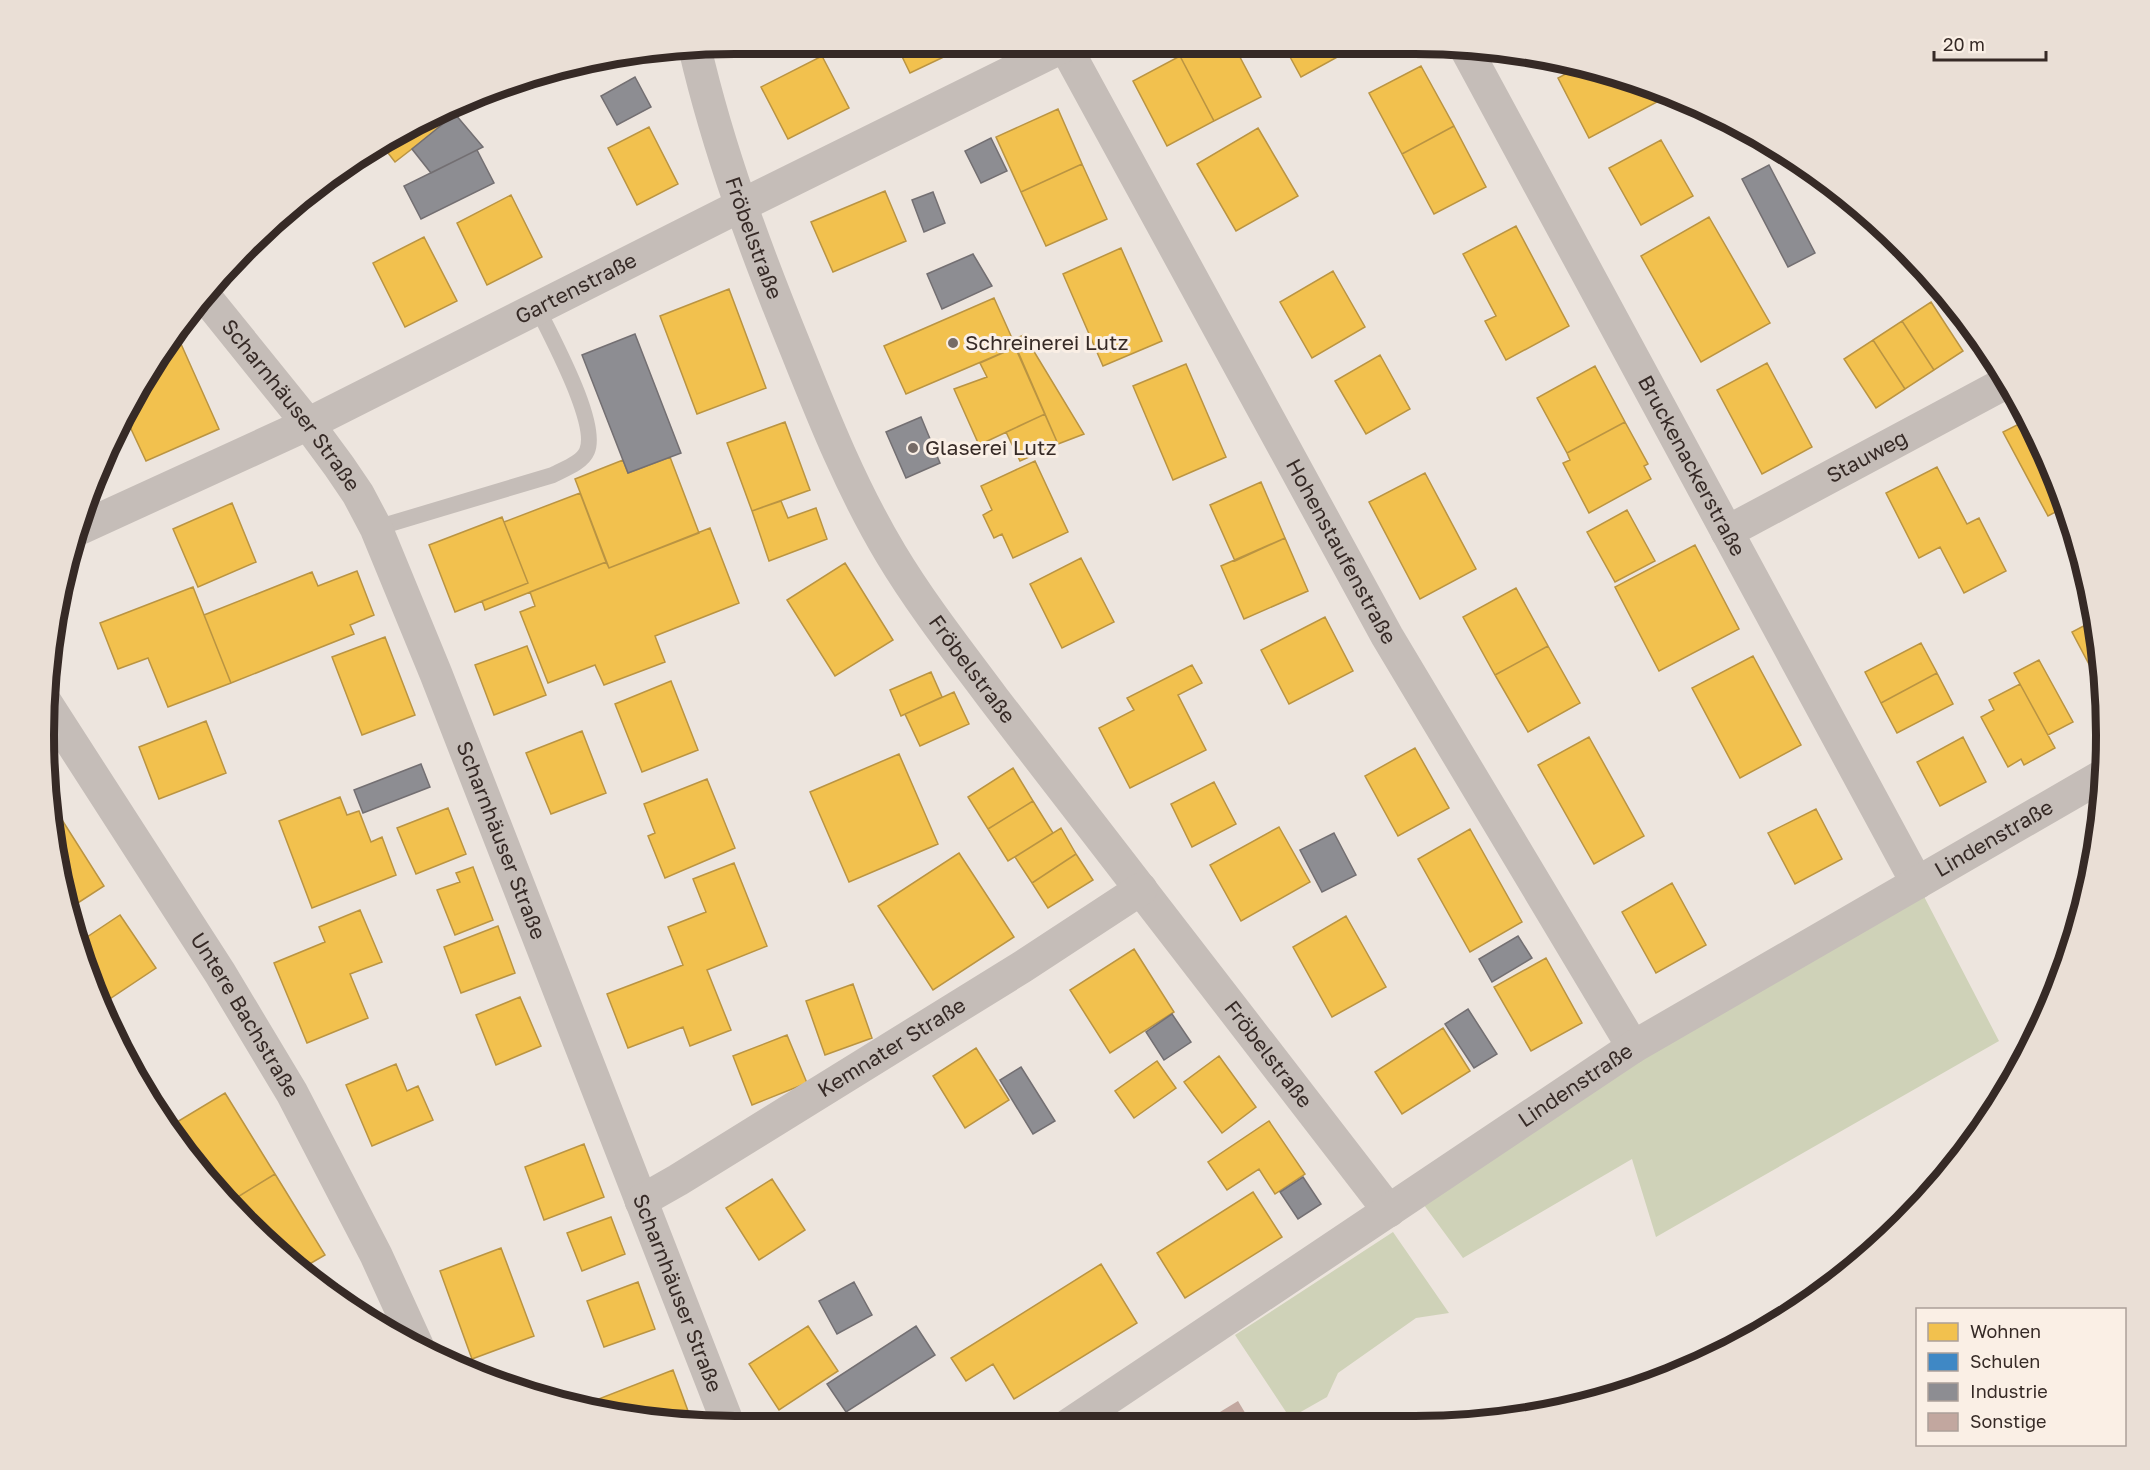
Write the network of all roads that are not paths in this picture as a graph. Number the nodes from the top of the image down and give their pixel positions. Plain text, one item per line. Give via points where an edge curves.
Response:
1 (1049, 54) edge
2 (1072, 54) edge
3 (696, 55) edge
4 (1470, 56) edge
5 (740, 206) junction
6 (210, 302) edge
7 (538, 309) junction
8 (1999, 386) edge
9 (309, 424) junction
10 (87, 525) edge
11 (375, 528) junction
12 (1727, 532) junction
13 (54, 716) edge
14 (2095, 780) edge
15 (1917, 883) junction
16 (1141, 890) junction
17 (1633, 1047) junction
18 (641, 1201) junction
19 (1389, 1211) junction
20 (412, 1335) edge
21 (725, 1416) edge
22 (1082, 1416) edge

1 - 5 street, Gartenstraße
2 - 17 street, Hohenstaufenstraße via 1387,636
3 - 5 street, Fröbelstraße
4 - 12 street, Bruckenackerstraße
5 - 7 street, Gartenstraße
5 - 16 street, Fröbelstraße via 818,404 861,499 892,555 993,698
6 - 9 street, Scharnhäuser Straße
7 - 9 street, Gartenstraße
7 - 11 lane via 582,405 590,435 587,452 554,475
8 - 12 street, Stauweg
9 - 10 street, Gartenstraße
9 - 11 street, Scharnhäuser Straße via 358,495
11 - 18 street, Scharnhäuser Straße via 436,674
12 - 15 street, Bruckenackerstraße
13 - 20 street, Untere Bachstraße via 281,1074 371,1245
14 - 15 street, Lindenstraße
15 - 17 street, Lindenstraße
16 - 18 street, Kemnater Straße
16 - 19 street, Fröbelstraße
17 - 19 street, Lindenstraße
18 - 21 street, Scharnhäuser Straße
19 - 22 street, Lindenstraße

